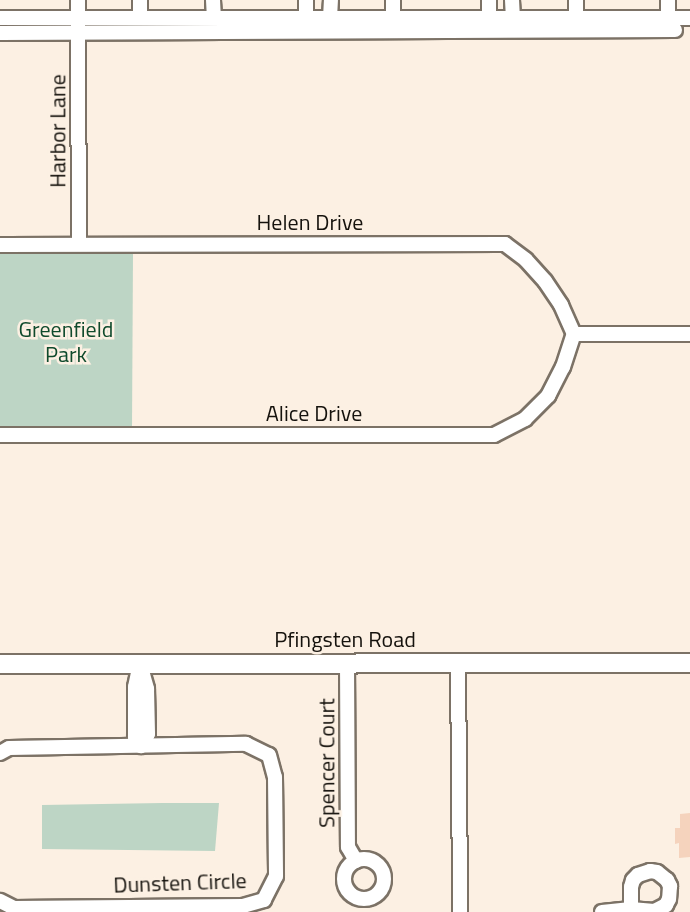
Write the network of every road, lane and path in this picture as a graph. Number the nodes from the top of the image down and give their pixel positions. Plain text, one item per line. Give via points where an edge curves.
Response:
1 (78, 0) edge
2 (140, 0) edge
3 (213, 0) edge
4 (306, 0) edge
5 (331, 0) edge
6 (393, 0) edge
7 (489, 0) edge
8 (512, 0) edge
9 (576, 0) edge
10 (668, 0) edge
11 (0, 18) edge
12 (79, 18) junction
13 (140, 18) junction
14 (214, 18) junction
15 (306, 18) junction
16 (330, 18) junction
17 (393, 18) junction
18 (489, 18) junction
19 (513, 18) junction
20 (690, 18) edge
21 (576, 24) junction
22 (671, 24) junction
23 (79, 32) junction
24 (0, 33) edge
25 (79, 244) junction
26 (0, 245) edge
27 (574, 334) junction
28 (690, 334) edge
29 (0, 435) edge
30 (347, 663) junction
31 (690, 663) edge
32 (0, 664) edge
33 (140, 664) junction
34 (458, 664) junction
35 (141, 746) junction
36 (0, 753) edge
37 (356, 861) dead end
38 (0, 901) edge
39 (631, 909) dead end
40 (460, 912) edge
41 (602, 912) edge

1 - 12 street, Harbor Lane
2 - 13 street
3 - 14 street
4 - 15 street
5 - 16 street
6 - 17 street
7 - 18 street
8 - 19 street
9 - 21 street
10 - 22 street
11 - 12 street
12 - 13 street
12 - 23 street, Harbor Lane
13 - 14 street
14 - 15 street
15 - 16 street
16 - 17 street
17 - 18 street
18 - 19 street
19 - 21 street
20 - 22 street
21 - 22 street
21 - 23 street
23 - 24 street
23 - 25 street, Harbor Lane
25 - 26 street, Helen Drive
25 - 27 street, Helen Drive via 506,244 545,281
27 - 28 street
27 - 29 street, Alice Drive via 548,396 525,419 494,435
30 - 33 main road, Pfingsten Road
30 - 34 main road, Pfingsten Road
30 - 37 street, Spencer Court via 348,846
31 - 34 main road, Pfingsten Road
32 - 33 main road, Pfingsten Road
33 - 35 street via 135,687 135,736
34 - 40 street
35 - 36 street, Dunsten Circle via 9,748
35 - 38 street, Dunsten Circle via 246,744 269,755 275,777 276,876 264,900 243,906 14,908
39 - 41 street

